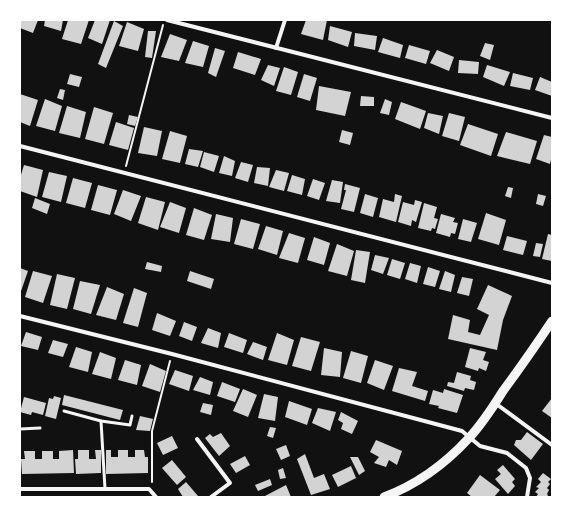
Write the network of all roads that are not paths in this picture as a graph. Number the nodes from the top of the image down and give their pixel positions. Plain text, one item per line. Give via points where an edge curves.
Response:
1 (167, 20) edge
2 (285, 20) edge
3 (276, 48) junction
4 (552, 118) edge
5 (20, 146) edge
6 (552, 282) edge
7 (20, 316) edge
8 (552, 321) edge
9 (495, 404) junction
10 (64, 411) dead end
11 (132, 416) dead end
12 (102, 421) junction
13 (40, 428) dead end
14 (20, 429) edge
15 (470, 438) junction
16 (197, 439) dead end
17 (552, 446) edge
18 (20, 489) edge
19 (104, 489) junction
20 (156, 497) edge
21 (211, 497) edge
22 (384, 497) edge
23 (527, 497) edge

1 - 3 street
2 - 3 street
3 - 4 street
5 - 6 street
7 - 15 street via 462,431
8 - 9 main road
9 - 15 main road
9 - 17 street
10 - 12 lane
11 - 12 lane via 130,426
12 - 19 lane
13 - 14 lane
15 - 22 main road via 431,471
15 - 23 street via 480,446 507,453 526,468 530,478
16 - 21 street via 230,483
18 - 19 street
19 - 20 street via 149,489

